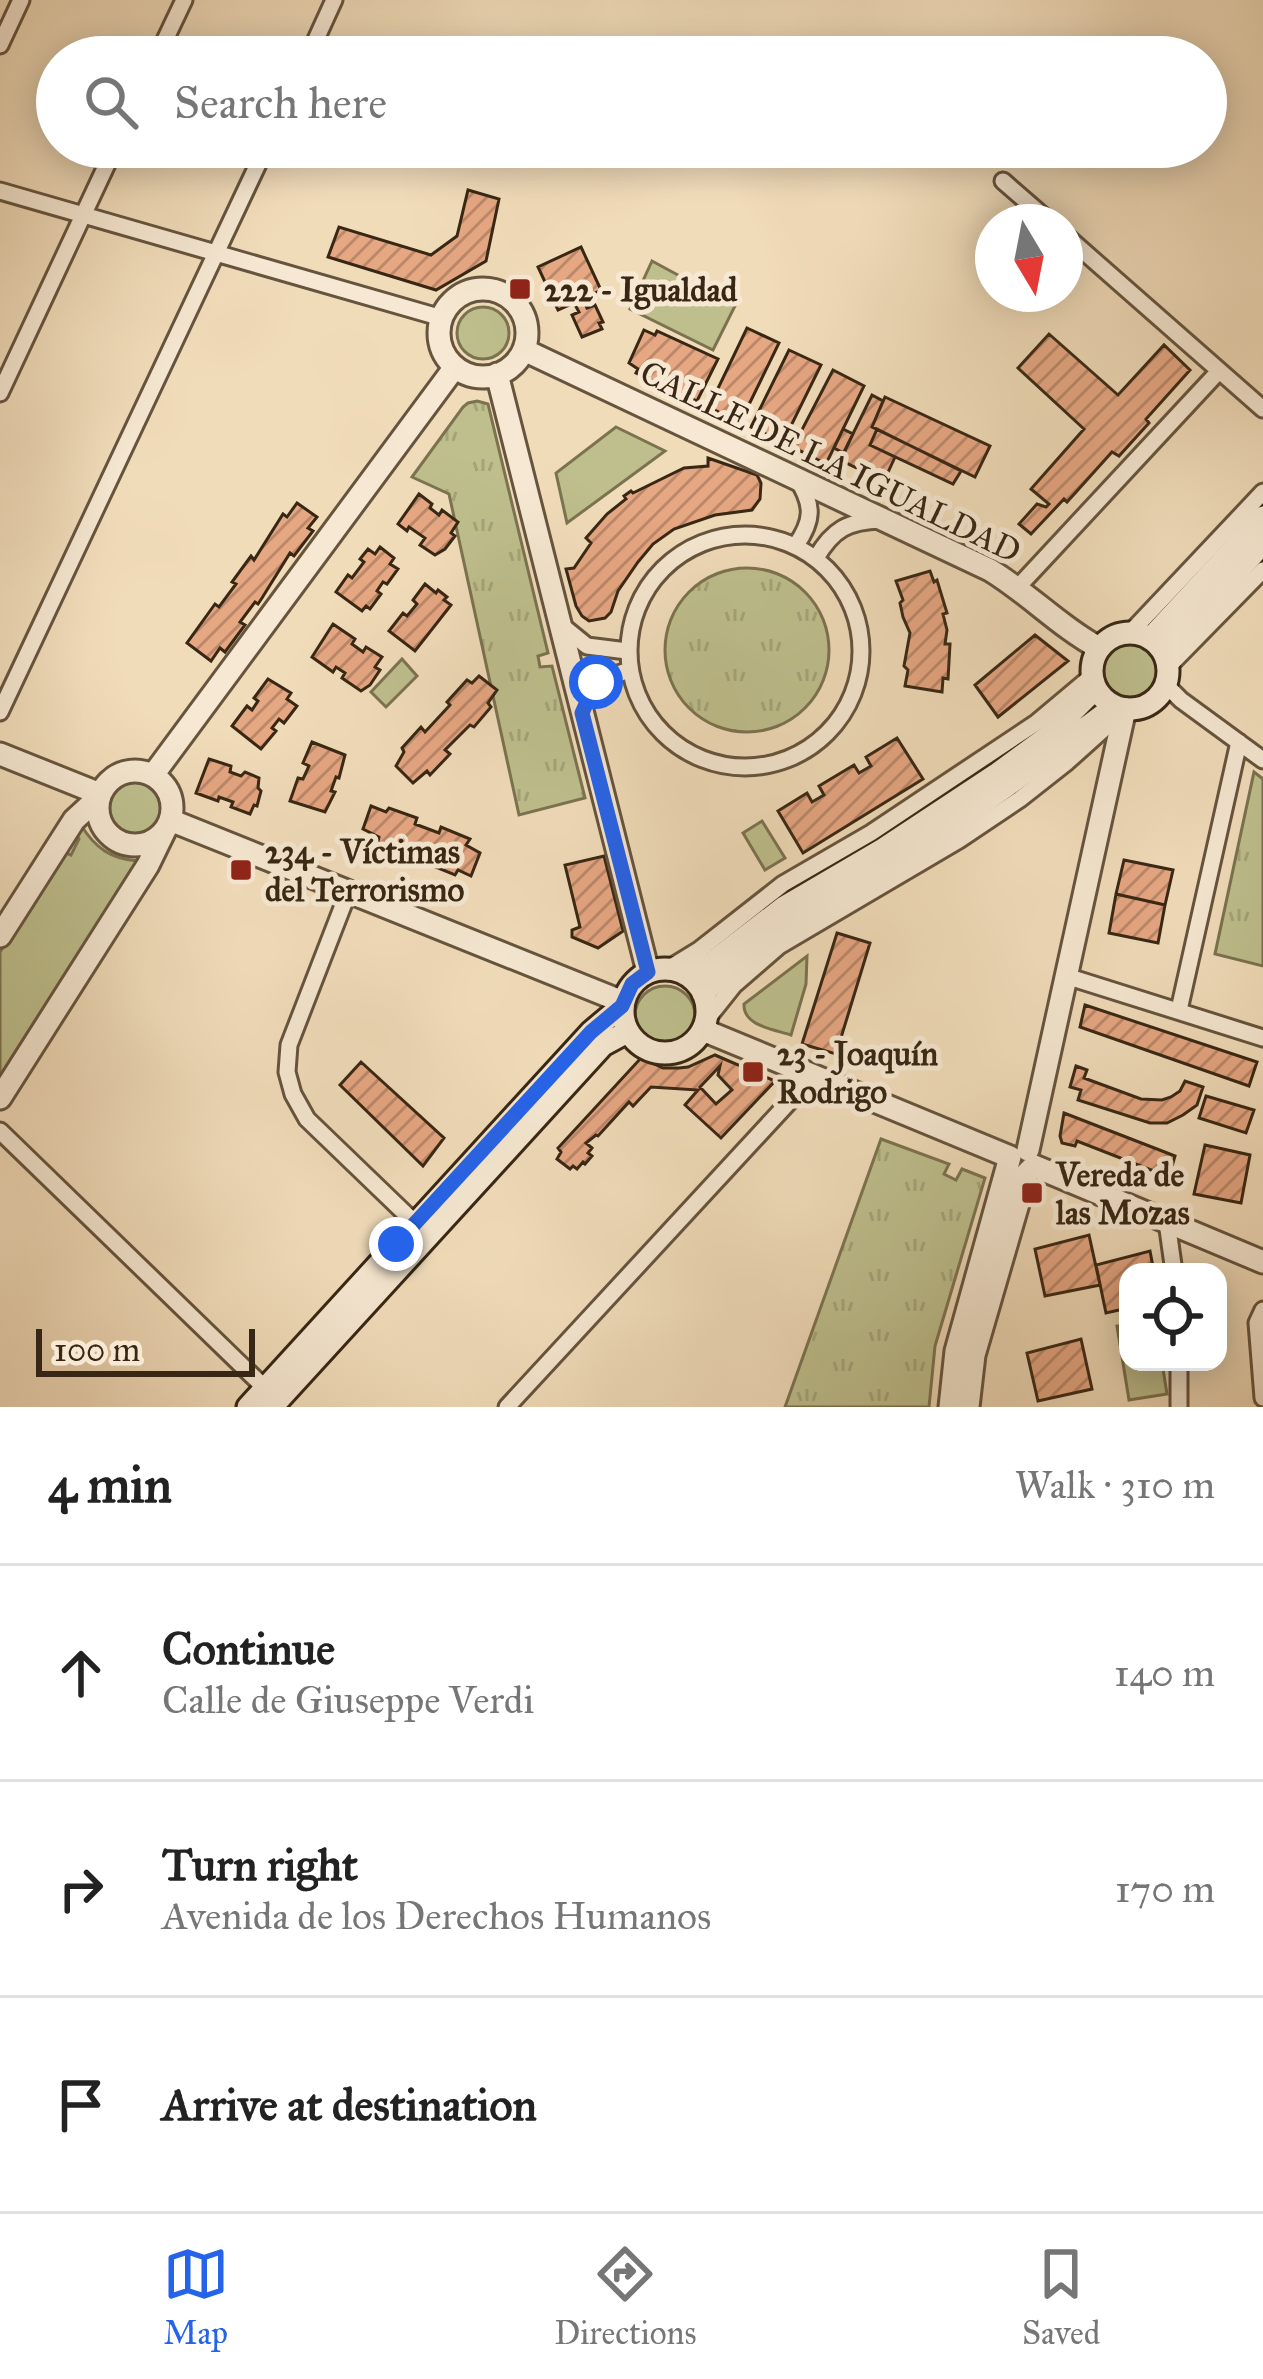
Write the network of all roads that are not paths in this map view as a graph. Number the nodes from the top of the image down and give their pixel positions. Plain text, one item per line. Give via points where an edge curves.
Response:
1 (21, 0) edge
2 (184, 0) edge
3 (334, 0) edge
4 (168, 36) edge
5 (318, 36) edge
6 (0, 45) edge
7 (105, 168) edge
8 (256, 168) edge
9 (1003, 181) dead end
10 (0, 191) edge
11 (1029, 204) edge
12 (83, 214) junction
13 (1083, 252) edge
14 (217, 254) junction
15 (442, 318) junction
16 (524, 350) junction
17 (455, 367) junction
18 (1220, 371) junction
19 (497, 374) junction
20 (0, 393) edge
21 (1263, 409) edge
22 (797, 479) junction
23 (1263, 492) edge
24 (1263, 517) edge
25 (884, 520) junction
26 (1263, 543) edge
27 (796, 545) junction
28 (816, 558) junction
29 (1263, 570) edge
30 (1018, 587) junction
31 (560, 624) junction
32 (1099, 648) junction
33 (627, 650) junction
34 (1156, 656) junction
35 (629, 670) junction
36 (1094, 682) junction
37 (1120, 708) junction
38 (0, 712) edge
39 (582, 713) junction
40 (1239, 742) junction
41 (0, 754) edge
42 (1263, 760) edge
43 (153, 775) junction
44 (99, 795) junction
45 (168, 824) junction
46 (349, 890) junction
47 (0, 936) edge
48 (667, 972) junction
49 (1066, 976) junction
50 (704, 994) junction
51 (623, 1004) junction
52 (1179, 1010) junction
53 (705, 1025) junction
54 (627, 1032) junction
55 (1263, 1038) edge
56 (813, 1076) junction
57 (0, 1098) edge
58 (0, 1131) edge
59 (1022, 1162) junction
60 (415, 1222) junction
61 (1168, 1222) junction
62 (1263, 1262) edge
63 (1173, 1263) edge
64 (1263, 1310) edge
65 (1179, 1371) edge
66 (268, 1398) edge
67 (1263, 1398) edge
68 (248, 1407) edge
69 (507, 1407) edge
70 (950, 1407) edge
71 (968, 1407) edge
72 (1179, 1407) edge

1 - 6 street
2 - 4 street
3 - 5 street
7 - 12 street
8 - 14 street
9 - 11 street
10 - 12 street
12 - 14 street
12 - 20 street
13 - 18 street
14 - 15 street
14 - 38 street
15 - 16 street via 471,291 499,292 526,322
15 - 17 street via 440,345
16 - 19 street
16 - 22 street, CALLE DE LA IGUALDAD
17 - 19 street
17 - 43 street
18 - 21 street
18 - 30 street
19 - 31 street
22 - 25 street, CALLE DE LA IGUALDAD
22 - 27 street via 810,508
23 - 34 street
24 - 34 street
25 - 28 street via 843,527
25 - 30 street, CALLE DE LA IGUALDAD
26 - 34 street
27 - 28 street
27 - 33 street via 758,535 719,537 682,551 653,578 634,612
28 - 35 street via 853,605 861,665 839,721 792,758 732,767 676,746 654,725
29 - 34 street
30 - 32 street, CALLE DE LA IGUALDAD
31 - 33 street via 587,646
31 - 39 street
32 - 34 street via 1113,637
32 - 36 street
33 - 35 street
34 - 37 street via 1150,703
34 - 40 street via 1181,700
35 - 39 street via 596,682
36 - 37 street
36 - 48 street via 1047,737 998,773 784,907 711,963
37 - 49 street
37 - 50 street via 794,920
37 - 53 street via 1005,809 779,946 734,985
39 - 48 street
40 - 42 street
40 - 52 street
41 - 44 street
43 - 44 street via 116,775
43 - 45 street via 172,799
44 - 45 street via 103,828 121,842 143,844
44 - 47 street via 74,820
45 - 46 street
45 - 57 street
46 - 51 street
46 - 60 street via 289,1045 287,1072 307,1119
48 - 50 street
48 - 51 street via 632,984
49 - 52 street
49 - 59 street
50 - 53 street
51 - 54 street
51 - 60 street
52 - 55 street
53 - 54 street via 687,1047 665,1054
53 - 56 street
54 - 66 street via 603,1045
56 - 59 street
56 - 69 street
58 - 66 street
59 - 61 street
59 - 70 street via 956,1351
59 - 71 street
60 - 66 street
61 - 62 street
61 - 63 street
64 - 67 street
65 - 72 street
66 - 68 street

